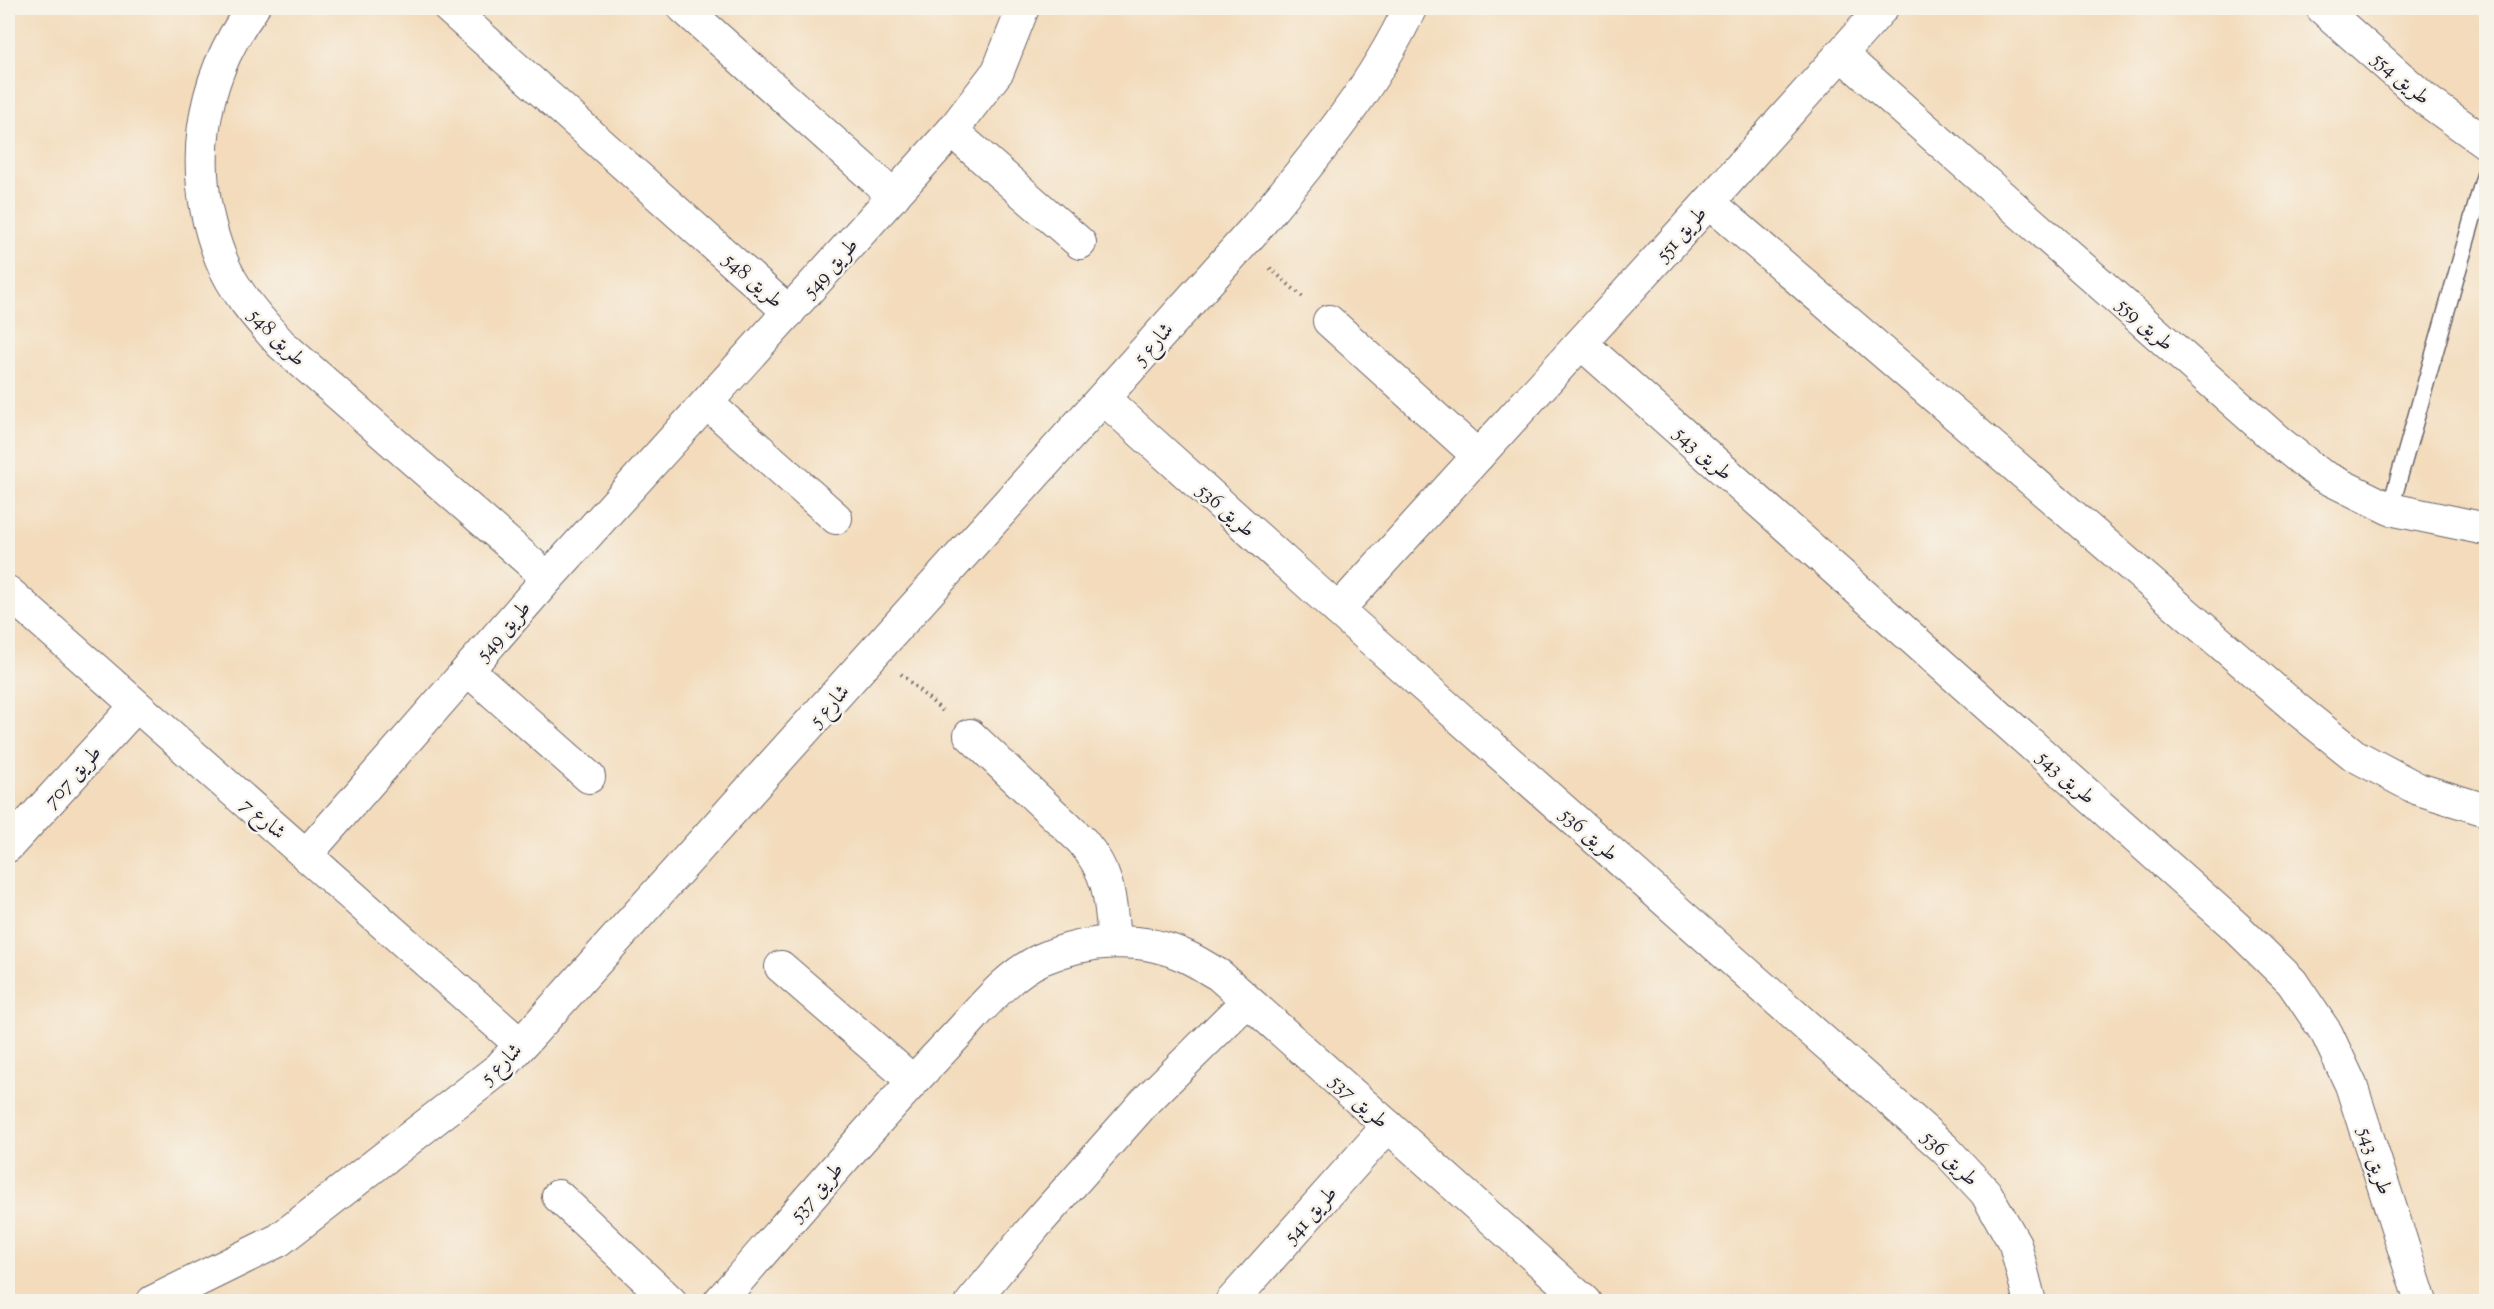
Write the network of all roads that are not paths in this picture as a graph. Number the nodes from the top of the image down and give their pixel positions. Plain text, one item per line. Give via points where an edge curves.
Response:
1 (253, 8) edge
2 (449, 8) edge
3 (684, 8) edge
4 (1023, 8) edge
5 (1410, 8) edge
6 (1882, 8) edge
7 (2322, 8) edge
8 (1841, 54) junction
9 (952, 131) junction
10 (2487, 143) edge
11 (2487, 171) edge
12 (894, 196) junction
13 (1709, 202) junction
14 (1080, 243) dead end
15 (789, 312) junction
16 (1329, 321) road end
17 (1581, 343) junction
18 (1103, 398) junction
19 (707, 403) junction
20 (1478, 456) junction
21 (2390, 509) junction
22 (836, 518) dead end
23 (2487, 529) edge
24 (548, 578) junction
25 (8, 592) edge
26 (1338, 610) junction
27 (468, 670) junction
28 (136, 706) junction
29 (970, 735) road end
30 (589, 777) dead end
31 (2487, 810) edge
32 (8, 846) edge
33 (306, 855) junction
34 (1114, 941) junction
35 (781, 967) dead end
36 (1247, 1000) junction
37 (521, 1045) junction
38 (913, 1081) junction
39 (1388, 1126) junction
40 (558, 1196) dead end
41 (153, 1302) edge
42 (671, 1302) edge
43 (719, 1302) edge
44 (972, 1302) edge
45 (1231, 1302) edge
46 (1586, 1302) edge
47 (2030, 1302) edge
48 (2421, 1302) edge

1 - 24 street, طريق 548 via 236,30 216,71 205,115 202,159 206,211 222,260 247,305 281,344
2 - 15 street, طريق 548
3 - 12 street
4 - 9 street, طريق 549 via 998,71
5 - 18 street, شارع 5 via 1341,124 1242,244
6 - 8 street, طريق 551
7 - 10 street, طريق 554 via 2426,100
8 - 13 street, طريق 551
8 - 21 street, طريق 559 via 2278,441 2321,475
9 - 12 street, طريق 549
9 - 14 street
11 - 21 lane
12 - 15 street, طريق 549
13 - 17 street, طريق 551
13 - 31 street via 2346,749 2418,789
15 - 19 street, طريق 549
16 - 20 street
17 - 20 street, طريق 551
17 - 48 street, طريق 543 via 2235,926 2292,982 2327,1034 2352,1085
18 - 26 street, طريق 536
18 - 37 street, شارع 5
19 - 22 street
19 - 24 street, طريق 549
20 - 26 street, طريق 551
21 - 23 street, طريق 559
24 - 27 street, طريق 549
25 - 28 street, شارع 7
26 - 47 street, طريق 536 via 1945,1149 1986,1193 2014,1244
27 - 30 street, طريق 549
27 - 33 street, طريق 549
28 - 32 street, طريق 707
28 - 33 street, شارع 7
29 - 34 street via 1097,859 1107,879
33 - 37 street, شارع 7
34 - 36 street, طريق 537 via 1151,945 1186,956 1219,975
34 - 38 street, طريق 537 via 1076,947 1040,960 1008,981
35 - 38 street
36 - 39 street, طريق 537
36 - 44 street via 1144,1103
37 - 41 street, شارع 5 via 491,1075 279,1240
38 - 43 street, طريق 537
39 - 45 street, طريق 541
39 - 46 street, طريق 537
40 - 42 street

